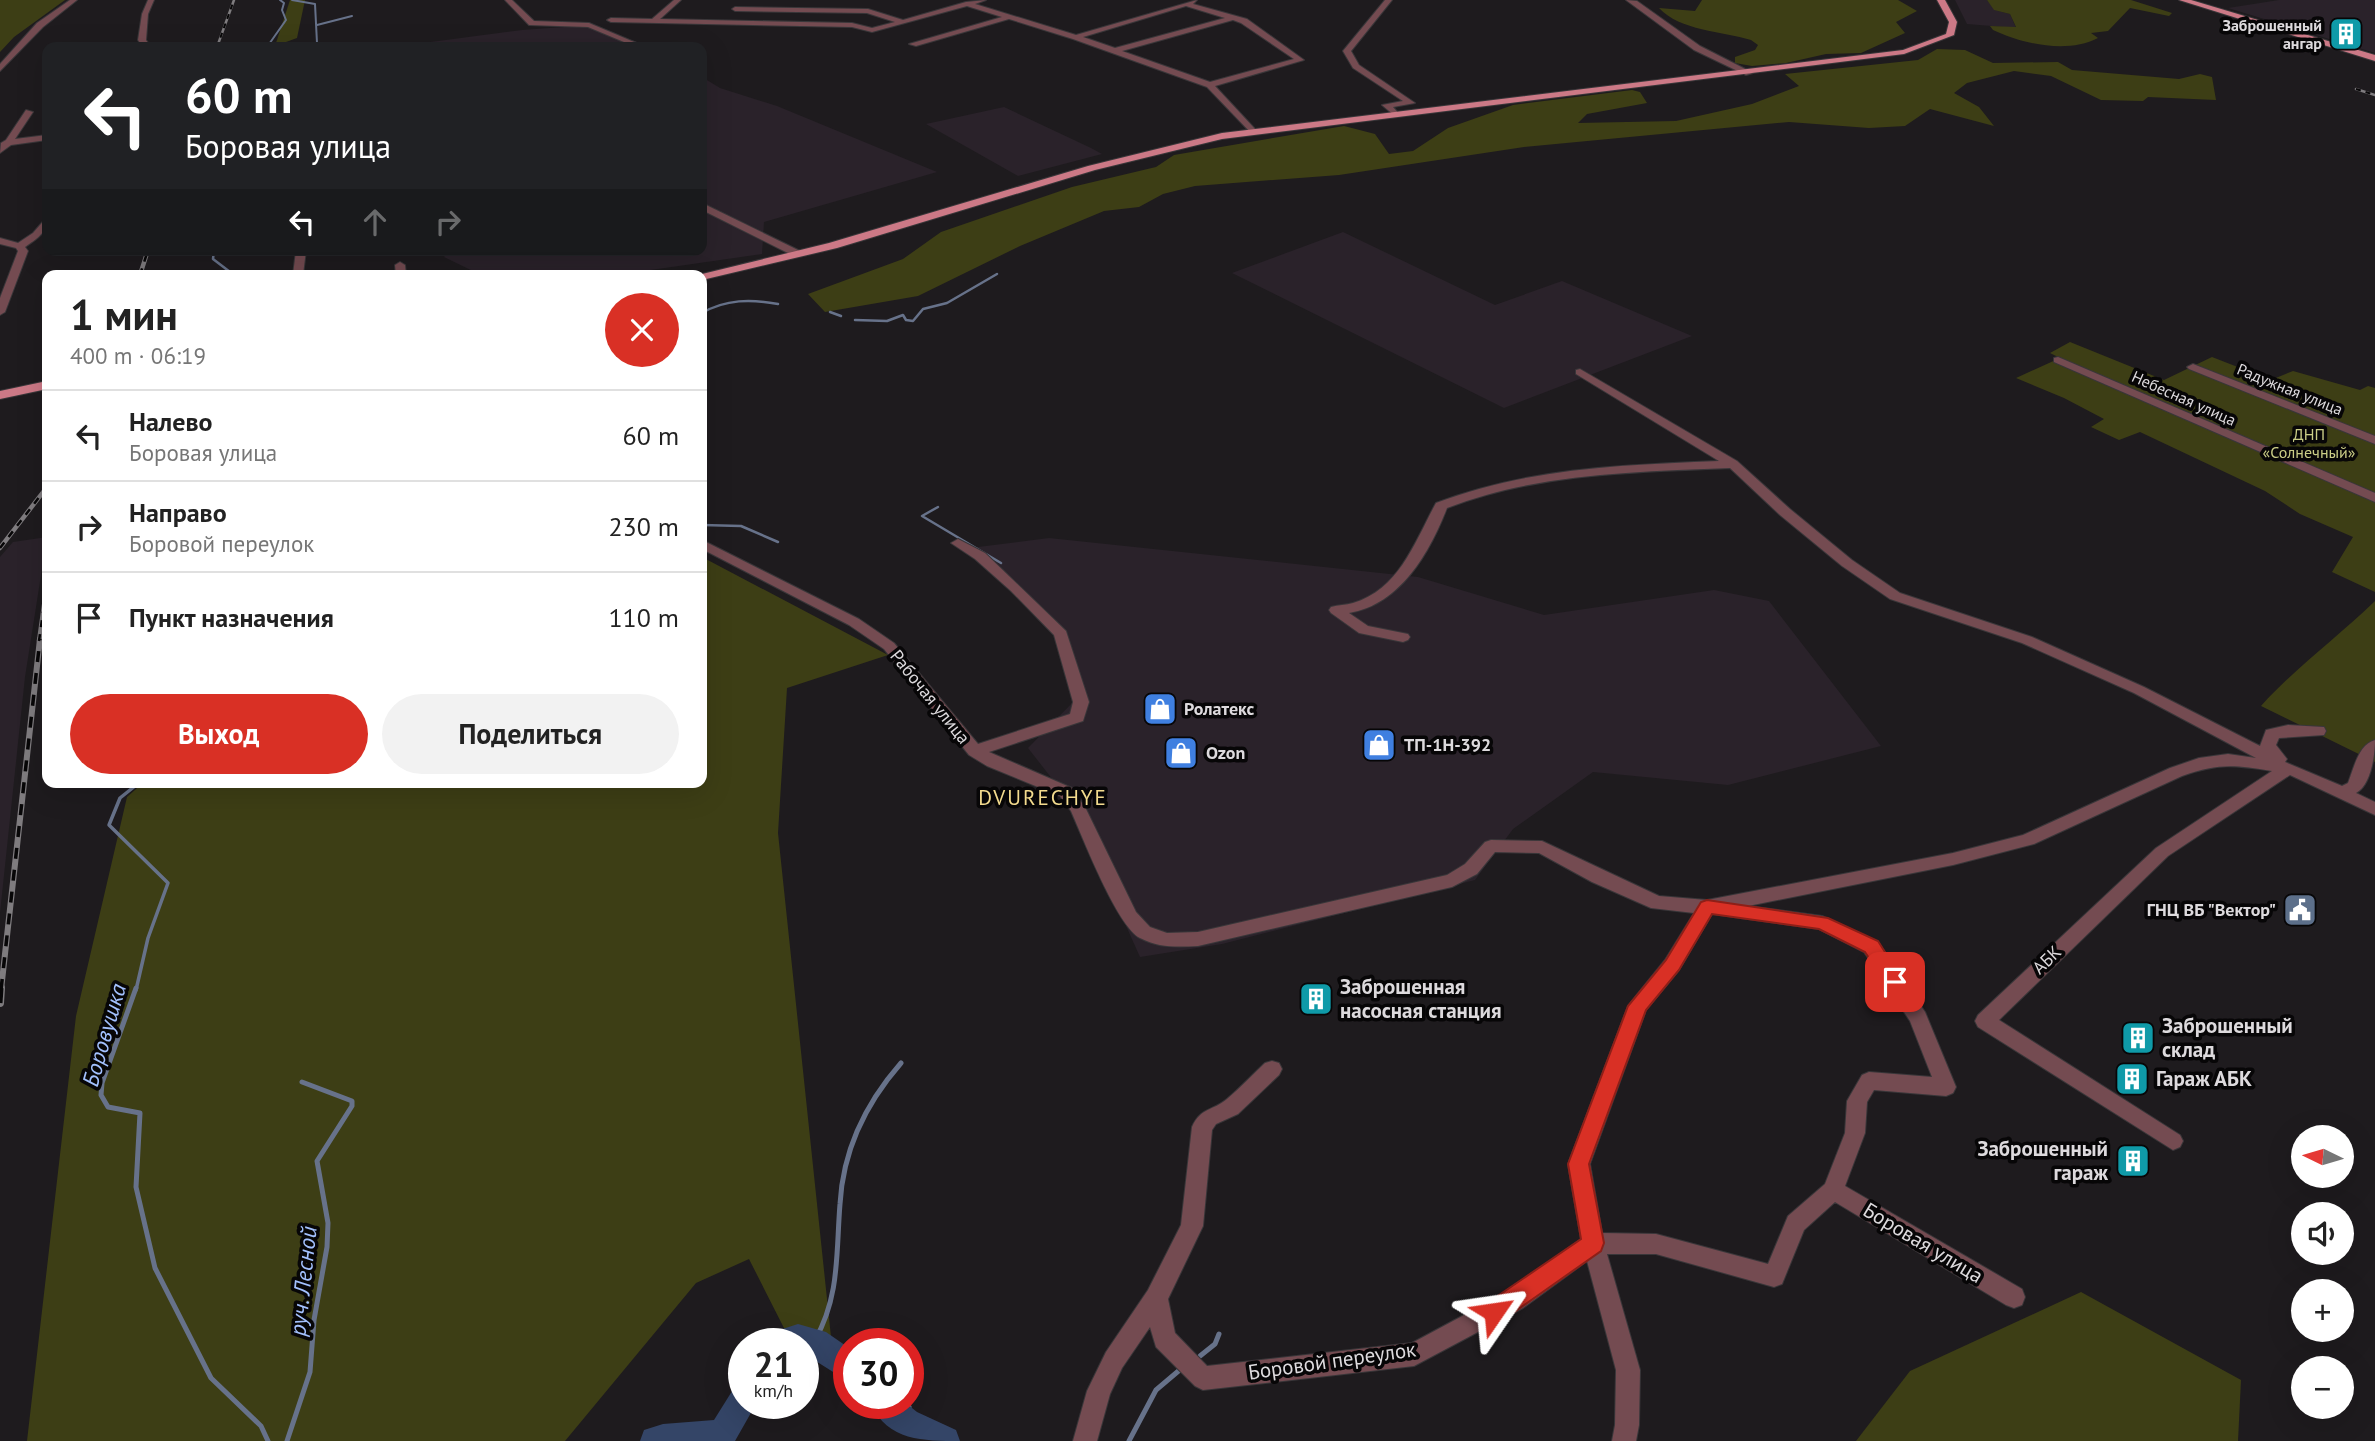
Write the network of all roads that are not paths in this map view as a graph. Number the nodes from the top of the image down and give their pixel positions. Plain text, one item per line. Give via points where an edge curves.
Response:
1 (74, 0) edge
2 (151, 0) edge
3 (508, 0) edge
4 (678, 0) edge
5 (744, 0) edge
6 (954, 0) edge
7 (983, 0) edge
8 (1199, 0) edge
9 (1389, 0) edge
10 (1629, 0) edge
11 (2190, 0) edge
12 (1939, 2) edge
13 (967, 4) junction
14 (1186, 4) junction
15 (735, 9) junction
16 (1009, 17) junction
17 (1232, 18) junction
18 (611, 20) dead end
19 (655, 20) junction
20 (720, 22) junction
21 (903, 22) junction
22 (1076, 37) junction
23 (143, 42) edge
24 (631, 42) edge
25 (913, 44) dead end
26 (1114, 51) junction
27 (2375, 58) edge
28 (0, 69) edge
29 (1749, 73) junction
30 (1210, 85) junction
31 (29, 112) dead end
32 (1395, 114) junction
33 (1252, 131) junction
34 (42, 139) edge
35 (5, 143) edge
36 (0, 150) edge
37 (707, 208) edge
38 (42, 227) edge
39 (0, 241) edge
40 (22, 249) junction
41 (796, 253) junction
42 (707, 275) edge
43 (0, 312) edge
44 (2058, 360) dead end
45 (2193, 367) dead end
46 (1580, 372) dead end
47 (42, 386) edge
48 (0, 395) edge
49 (2375, 440) edge
50 (1733, 464) junction
51 (2375, 498) edge
52 (958, 543) dead end
53 (707, 547) edge
54 (1403, 637) dead end
55 (2318, 731) dead end
56 (2375, 745) edge
57 (975, 751) junction
58 (2289, 768) junction
59 (2342, 793) junction
60 (2375, 809) edge
61 (1707, 907) junction
62 (1272, 1069) dead end
63 (2174, 1141) dead end
64 (1833, 1190) junction
65 (1593, 1243) junction
66 (2014, 1297) dead end
67 (1156, 1298) junction
68 (1085, 1441) edge
69 (1624, 1441) edge

1 - 28 street via 40,25
2 - 23 street
3 - 24 street via 532,23 594,26
4 - 19 street
5 - 15 street
6 - 13 street
7 - 13 street
8 - 14 street
9 - 32 street via 1347,51 1356,66 1412,103 1386,105
10 - 29 street via 1656,14 1689,43
11 - 27 main road
12 - 29 main road via 1953,22 1953,31 1944,39 1886,55
13 - 16 street
13 - 21 street
14 - 17 street
14 - 22 street
15 - 20 street
15 - 21 street via 868,11
16 - 22 street
16 - 25 street
17 - 26 street
17 - 30 street via 1244,21 1300,60
18 - 19 street
19 - 20 street
20 - 21 street via 852,25 872,30
22 - 26 street
26 - 30 street
29 - 32 main road
30 - 33 street
31 - 35 street
32 - 33 main road
33 - 41 main road via 1155,150
34 - 35 street
35 - 36 street
37 - 41 street
38 - 40 street
39 - 40 street
40 - 43 street
41 - 42 main road
44 - 51 street, Небесная улица
45 - 49 street, Радужная улица
46 - 50 street
47 - 48 main road
50 - 54 street via 1601,470 1470,493 1441,506 1430,538 1401,575 1374,600 1354,610 1336,610 1364,630
50 - 58 street via 1785,513 1895,596 2039,645 2139,690
52 - 57 street via 998,572 1061,634 1081,702 1077,717
53 - 57 street, Рабочая улица via 855,622 889,646
55 - 58 street via 2272,733 2271,753
56 - 59 street via 2355,787
57 - 61 street, Рабочая улица via 1066,792 1129,916 1144,932 1166,940 1198,939 1452,880 1471,869 1491,846 1542,846 1657,903
58 - 59 street
58 - 61 street via 2228,759 2205,762 2028,840
58 - 63 street, АБК via 2162,852 1985,1021
59 - 60 street
61 - 64 street via 1822,923 1871,947 1918,1018 1946,1087 1868,1081 1857,1101 1855,1133
61 - 65 street via 1672,965 1638,1006 1579,1164
62 - 67 street via 1202,1127 1192,1226
64 - 65 street via 1796,1223 1774,1276 1656,1244
64 - 66 street, Боровая улица
65 - 67 street, Боровой переулок via 1515,1300 1414,1354 1203,1378 1164,1339
65 - 69 street via 1628,1370
67 - 68 street via 1114,1360 1099,1391

